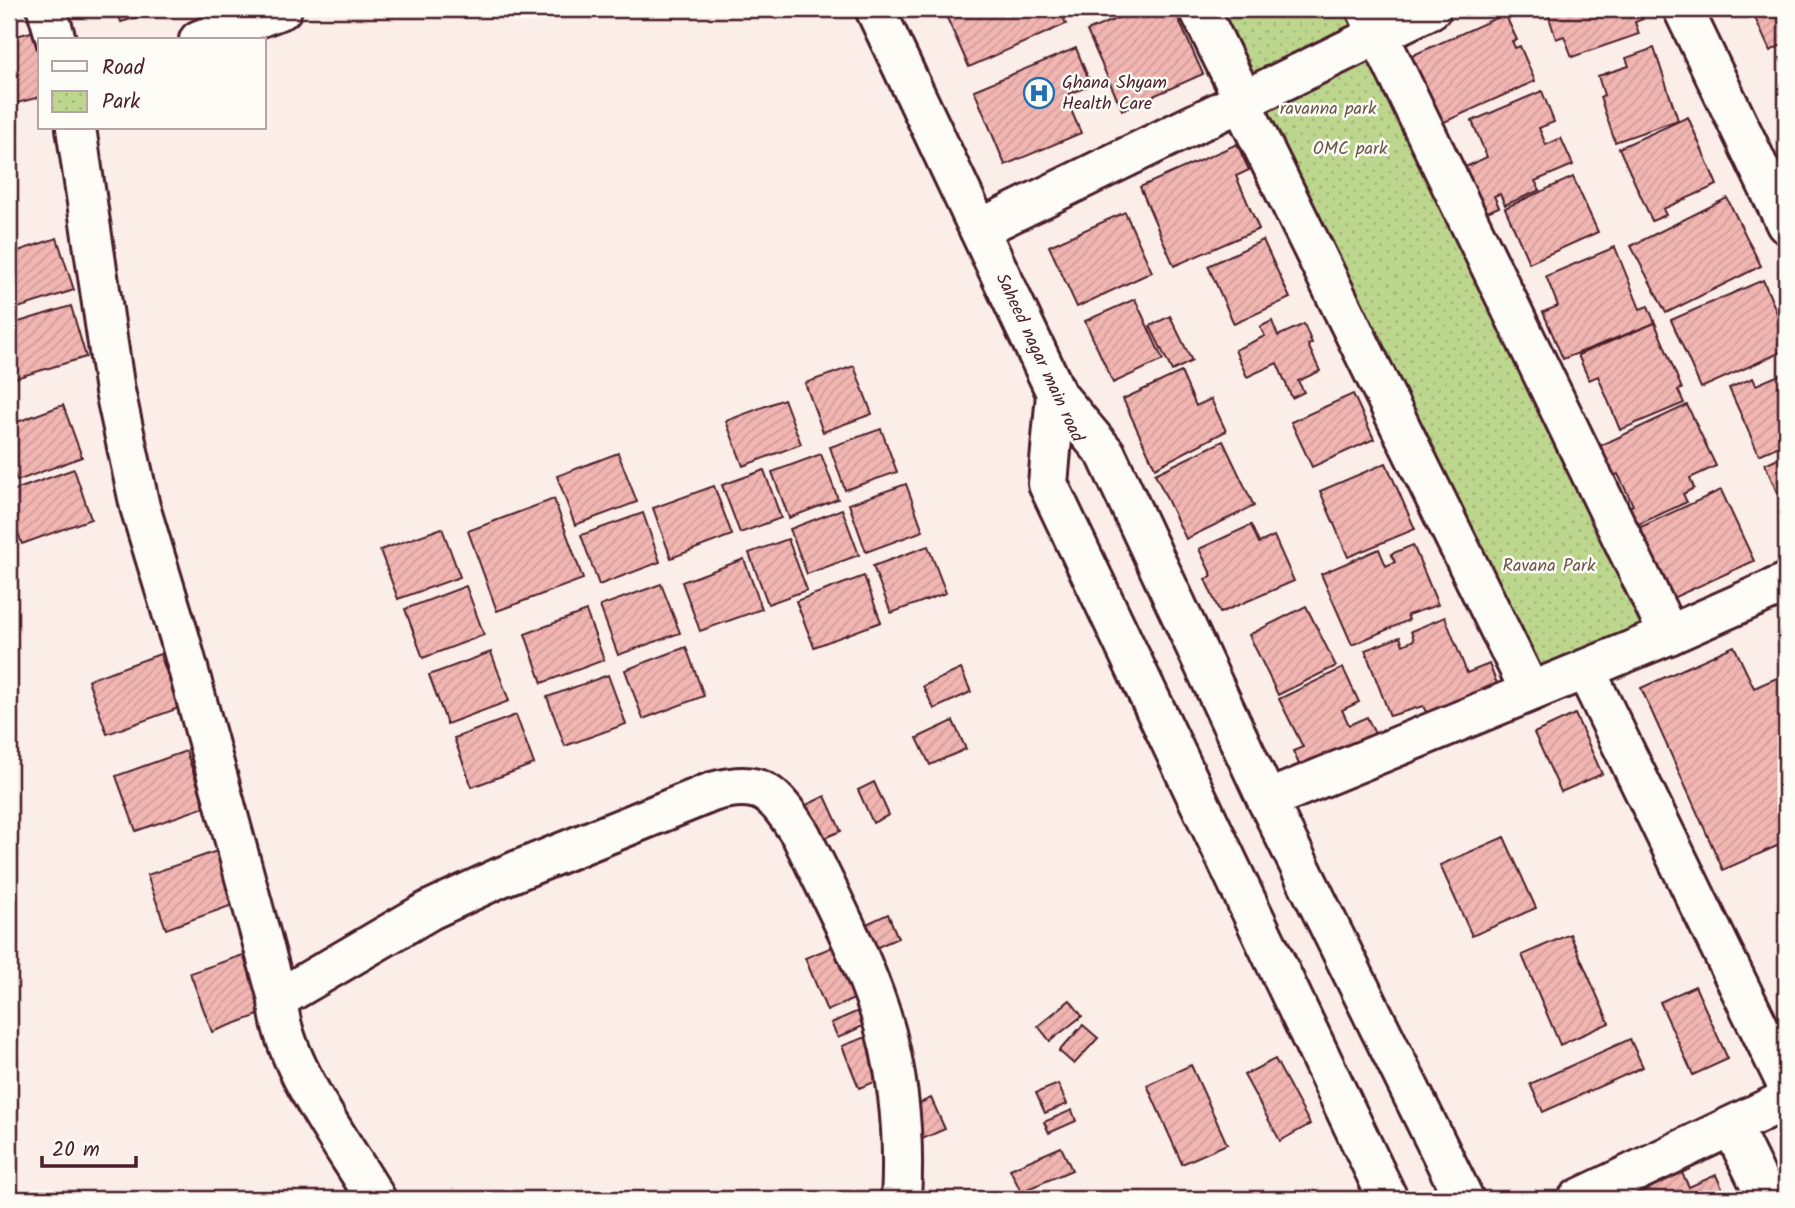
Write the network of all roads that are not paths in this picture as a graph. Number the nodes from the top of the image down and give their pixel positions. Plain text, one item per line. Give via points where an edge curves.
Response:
1 (47, 9) edge
2 (282, 9) edge
3 (875, 9) edge
4 (1199, 9) edge
5 (1431, 9) edge
6 (1683, 9) edge
7 (1372, 22) edge
8 (55, 38) edge
9 (204, 38) edge
10 (1241, 102) junction
11 (76, 130) edge
12 (1786, 224) edge
13 (979, 229) junction
14 (1056, 394) junction
15 (1786, 583) edge
16 (1669, 635) junction
17 (1585, 669) junction
18 (1530, 691) junction
19 (1267, 800) junction
20 (278, 999) junction
21 (1786, 1083) edge
22 (1786, 1100) edge
23 (1731, 1127) junction
24 (376, 1199) edge
25 (901, 1199) edge
26 (1388, 1199) edge
27 (1446, 1199) edge
28 (1464, 1199) edge
29 (1578, 1199) edge
30 (1767, 1199) edge

1 - 8 street
2 - 9 street
3 - 13 street, Saheed nagar main road
4 - 10 street
5 - 7 street
6 - 12 street
7 - 10 street
7 - 16 street
10 - 13 street
10 - 18 street
11 - 20 street via 115,391 140,507
13 - 14 street, Saheed nagar main road
14 - 19 street via 1106,454
14 - 26 street via 1048,484
14 - 27 street, Saheed nagar main road via 1258,824
15 - 16 street
16 - 17 street
17 - 18 street
17 - 21 street
18 - 19 street
19 - 28 street
20 - 24 street via 293,1059
20 - 25 street via 430,910 499,878 712,792 753,785 769,793 801,835 874,994 898,1096
22 - 23 street
23 - 29 street
23 - 30 street

